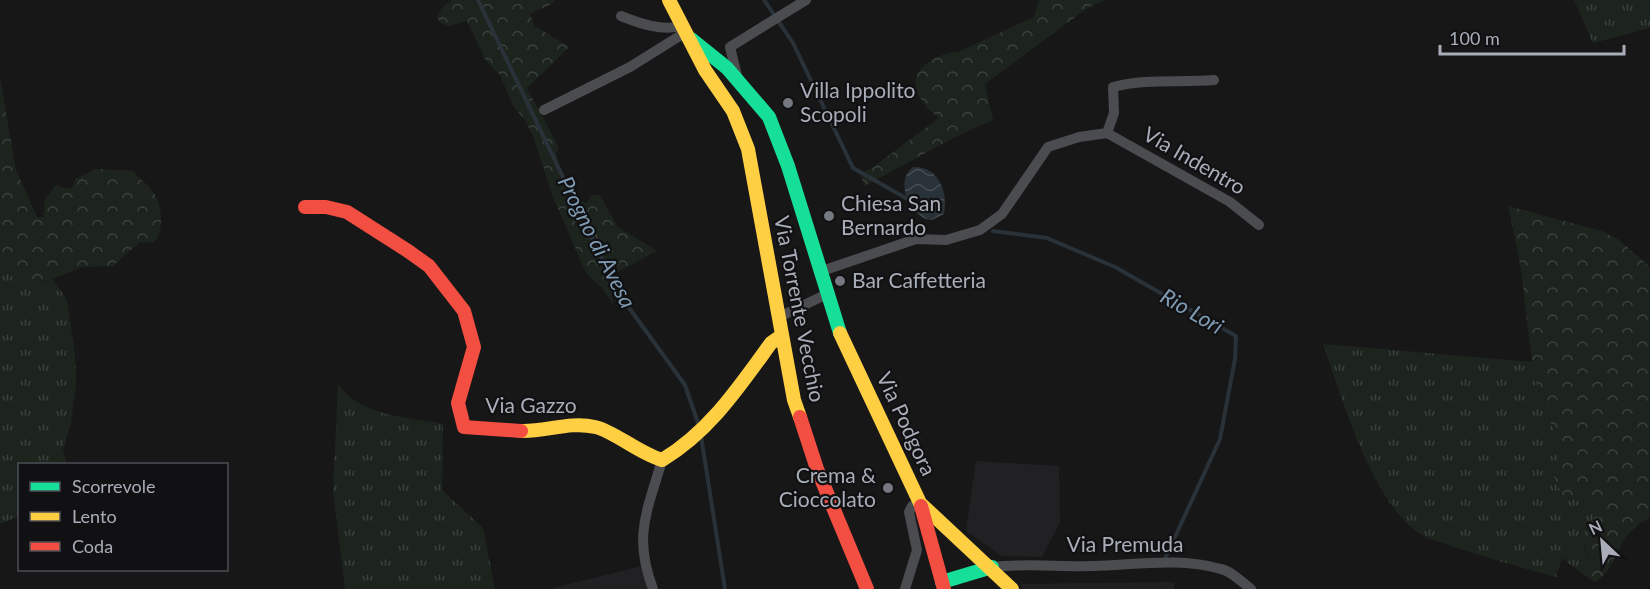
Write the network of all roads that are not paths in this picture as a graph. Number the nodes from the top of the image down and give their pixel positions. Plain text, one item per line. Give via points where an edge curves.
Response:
1 (669, 0) edge
2 (806, 0) edge
3 (621, 16) dead end
4 (686, 32) junction
5 (1214, 80) dead end
6 (738, 81) junction
7 (544, 110) dead end
8 (1107, 133) junction
9 (305, 207) dead end
10 (1259, 225) dead end
11 (819, 272) junction
12 (825, 295) junction
13 (779, 317) junction
14 (781, 336) junction
15 (662, 460) junction
16 (920, 503) junction
17 (992, 567) junction
18 (943, 586) edge
19 (653, 589) edge
20 (867, 589) edge
21 (905, 589) edge
22 (1012, 589) edge
23 (1251, 589) edge

1 - 4 street, Via Torrente Vecchio
2 - 6 street via 730,47
3 - 4 street via 645,26
4 - 6 street, Via Podgora
4 - 7 street via 630,67
4 - 13 street, Via Torrente Vecchio via 732,111 748,149
5 - 8 street via 1150,81 1113,87 1114,113
6 - 11 street, Via Podgora via 769,117 788,166
8 - 10 street, Via Indentro via 1230,202
8 - 11 street via 1048,147 1002,214 980,230 946,240 916,239
9 - 15 street, Via Gazzo via 346,212 408,250 429,266 464,311 474,347 458,403 464,428 525,431 553,426 596,427 645,455
11 - 12 street, Via Podgora
12 - 13 street
12 - 16 street, Via Podgora
13 - 14 street, Via Torrente Vecchio
14 - 15 street via 771,343 694,438
14 - 20 street, Via Torrente Vecchio via 794,400 817,469
15 - 19 street via 641,536
16 - 17 street, Via Podgora
16 - 18 street
16 - 21 street via 909,512 917,550
17 - 18 street
17 - 22 street, Via Podgora
17 - 23 street, Via Premuda via 1199,564 1224,569

